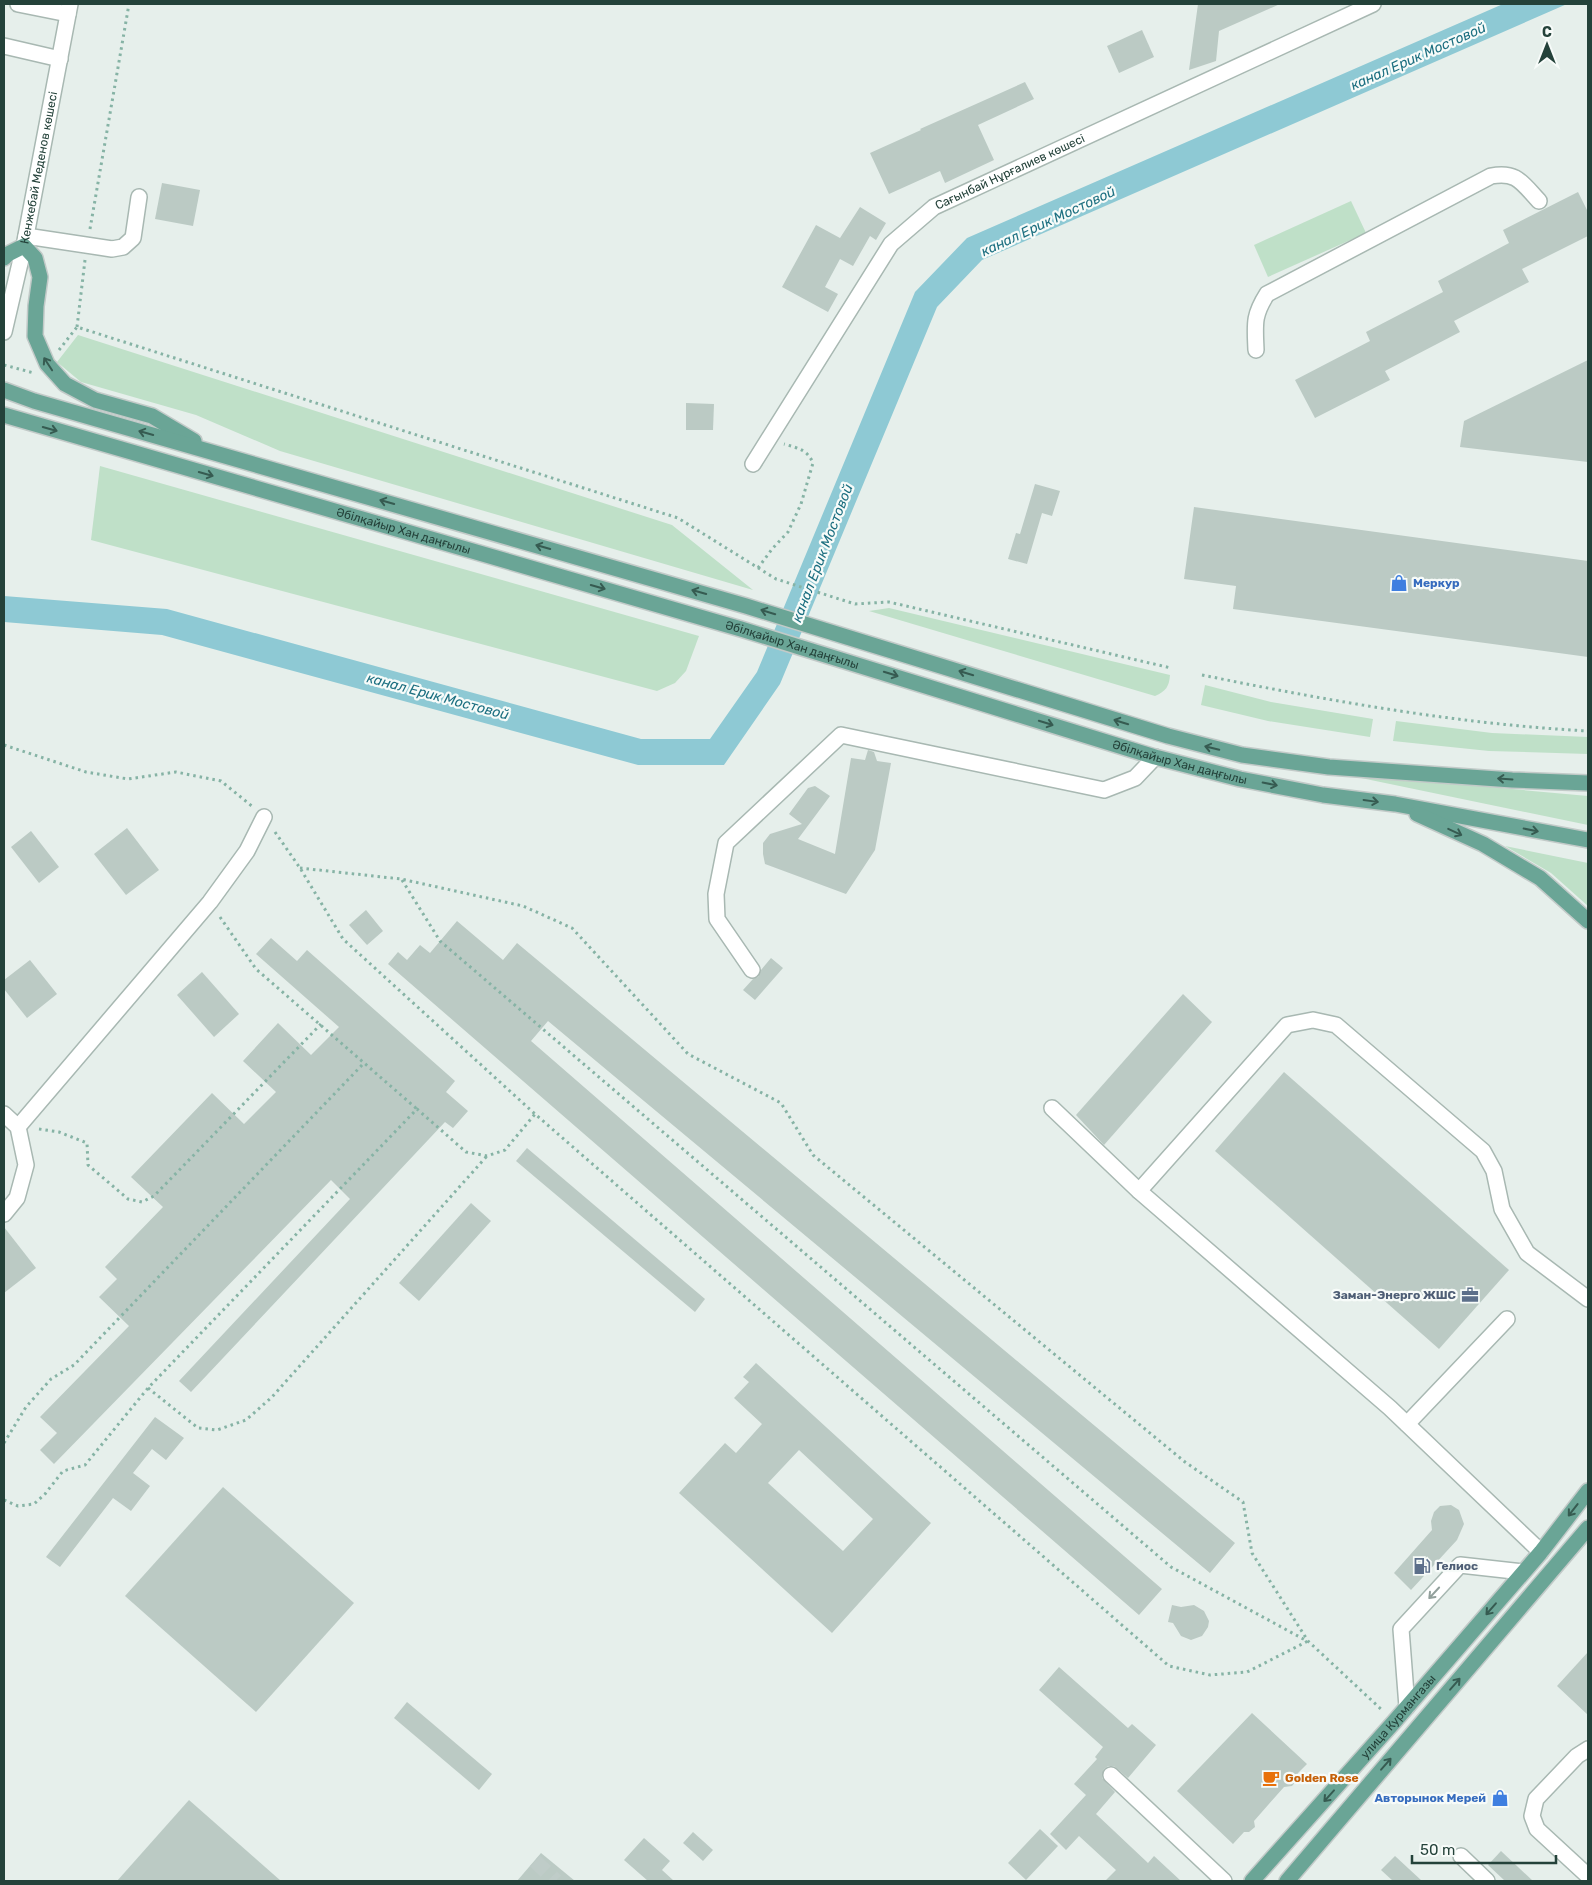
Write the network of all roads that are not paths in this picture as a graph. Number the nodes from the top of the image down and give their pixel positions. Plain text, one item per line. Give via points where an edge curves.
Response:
1 (18, 4) edge
2 (1373, 4) edge
3 (69, 9) edge
4 (4, 46) edge
5 (60, 59) junction
6 (140, 197) dead end
7 (1540, 201) dead end
8 (25, 241) junction
9 (4, 258) edge
10 (4, 332) edge
11 (1256, 350) dead end
12 (4, 390) edge
13 (4, 415) edge
14 (212, 452) junction
15 (753, 464) dead end
16 (1155, 757) junction
17 (1588, 783) edge
18 (1395, 804) junction
19 (264, 817) road end
20 (1588, 840) edge
21 (1588, 921) edge
22 (752, 970) dead end
23 (1052, 1108) dead end
24 (4, 1114) edge
25 (18, 1127) junction
26 (1140, 1191) junction
27 (4, 1214) edge
28 (1588, 1299) edge
29 (1506, 1319) dead end
30 (1407, 1424) junction
31 (1588, 1491) edge
32 (1588, 1528) edge
33 (1540, 1552) junction
34 (1523, 1572) junction
35 (1540, 1586) junction
36 (1411, 1702) junction
37 (1430, 1712) junction
38 (1588, 1749) edge
39 (1111, 1775) dead end
40 (1299, 1830) junction
41 (1317, 1846) junction
42 (1461, 1856) dead end
43 (1588, 1877) edge
44 (1224, 1881) edge
45 (1252, 1881) edge
46 (1287, 1881) edge
47 (1487, 1881) edge
48 (1584, 1881) edge

1 - 3 street
2 - 15 street, Сағынбай Нұрғалиев көшесі via 934,207 891,244
3 - 5 street, Кенжебай Меденов көшесі
4 - 5 street
5 - 8 street, Кенжебай Меденов көшесі
6 - 8 street via 132,238 123,247 112,249
7 - 11 street via 1519,180 1505,174 1491,176 1267,294 1257,310
8 - 9 main road
8 - 10 street, Кенжебай Меденов көшесі
8 - 14 main road via 35,258 40,277 35,336 47,364 65,384 96,400 152,416
14 -> 12 main road, Әбілқайыр Хан даңғылы
13 -> 16 main road, Әбілқайыр Хан даңғылы via 740,628
17 -> 14 main road, Әбілқайыр Хан даңғылы via 1329,767 1242,755 1168,736 848,636
16 -> 18 main road, Әбілқайыр Хан даңғылы via 1323,795
16 - 22 street via 1135,778 1104,790 841,736 726,843 716,894 717,919
18 -> 20 main road, Әбілқайыр Хан даңғылы
18 -> 21 main road via 1483,844 1540,878
19 - 25 street via 246,851 210,902
23 - 26 street
24 - 25 street
25 - 27 street via 26,1165 17,1198
26 - 28 street via 1287,1025 1313,1020 1336,1025 1483,1151 1494,1171 1502,1209 1527,1253
26 - 30 street
29 - 30 street
30 - 33 street
31 -> 33 main road
32 - 35 main road, улица Курмангазы
33 - 34 main road, улица Курмангазы
34 - 35 main road via 1527,1584
34 -> 36 main road, улица Курмангазы
34 -> 36 street via 1460,1565 1401,1629
37 -> 35 main road, улица Курмангазы
36 - 37 main road via 1421,1697 1427,1700
36 -> 40 main road, улица Курмангазы
41 -> 37 main road, улица Курмангазы
38 - 43 street via 1577,1756 1536,1799 1532,1816 1537,1829
39 - 44 street
40 - 41 main road via 1303,1843
40 - 45 main road, улица Курмангазы
41 - 46 main road, улица Курмангазы
42 - 47 street
43 - 48 street

